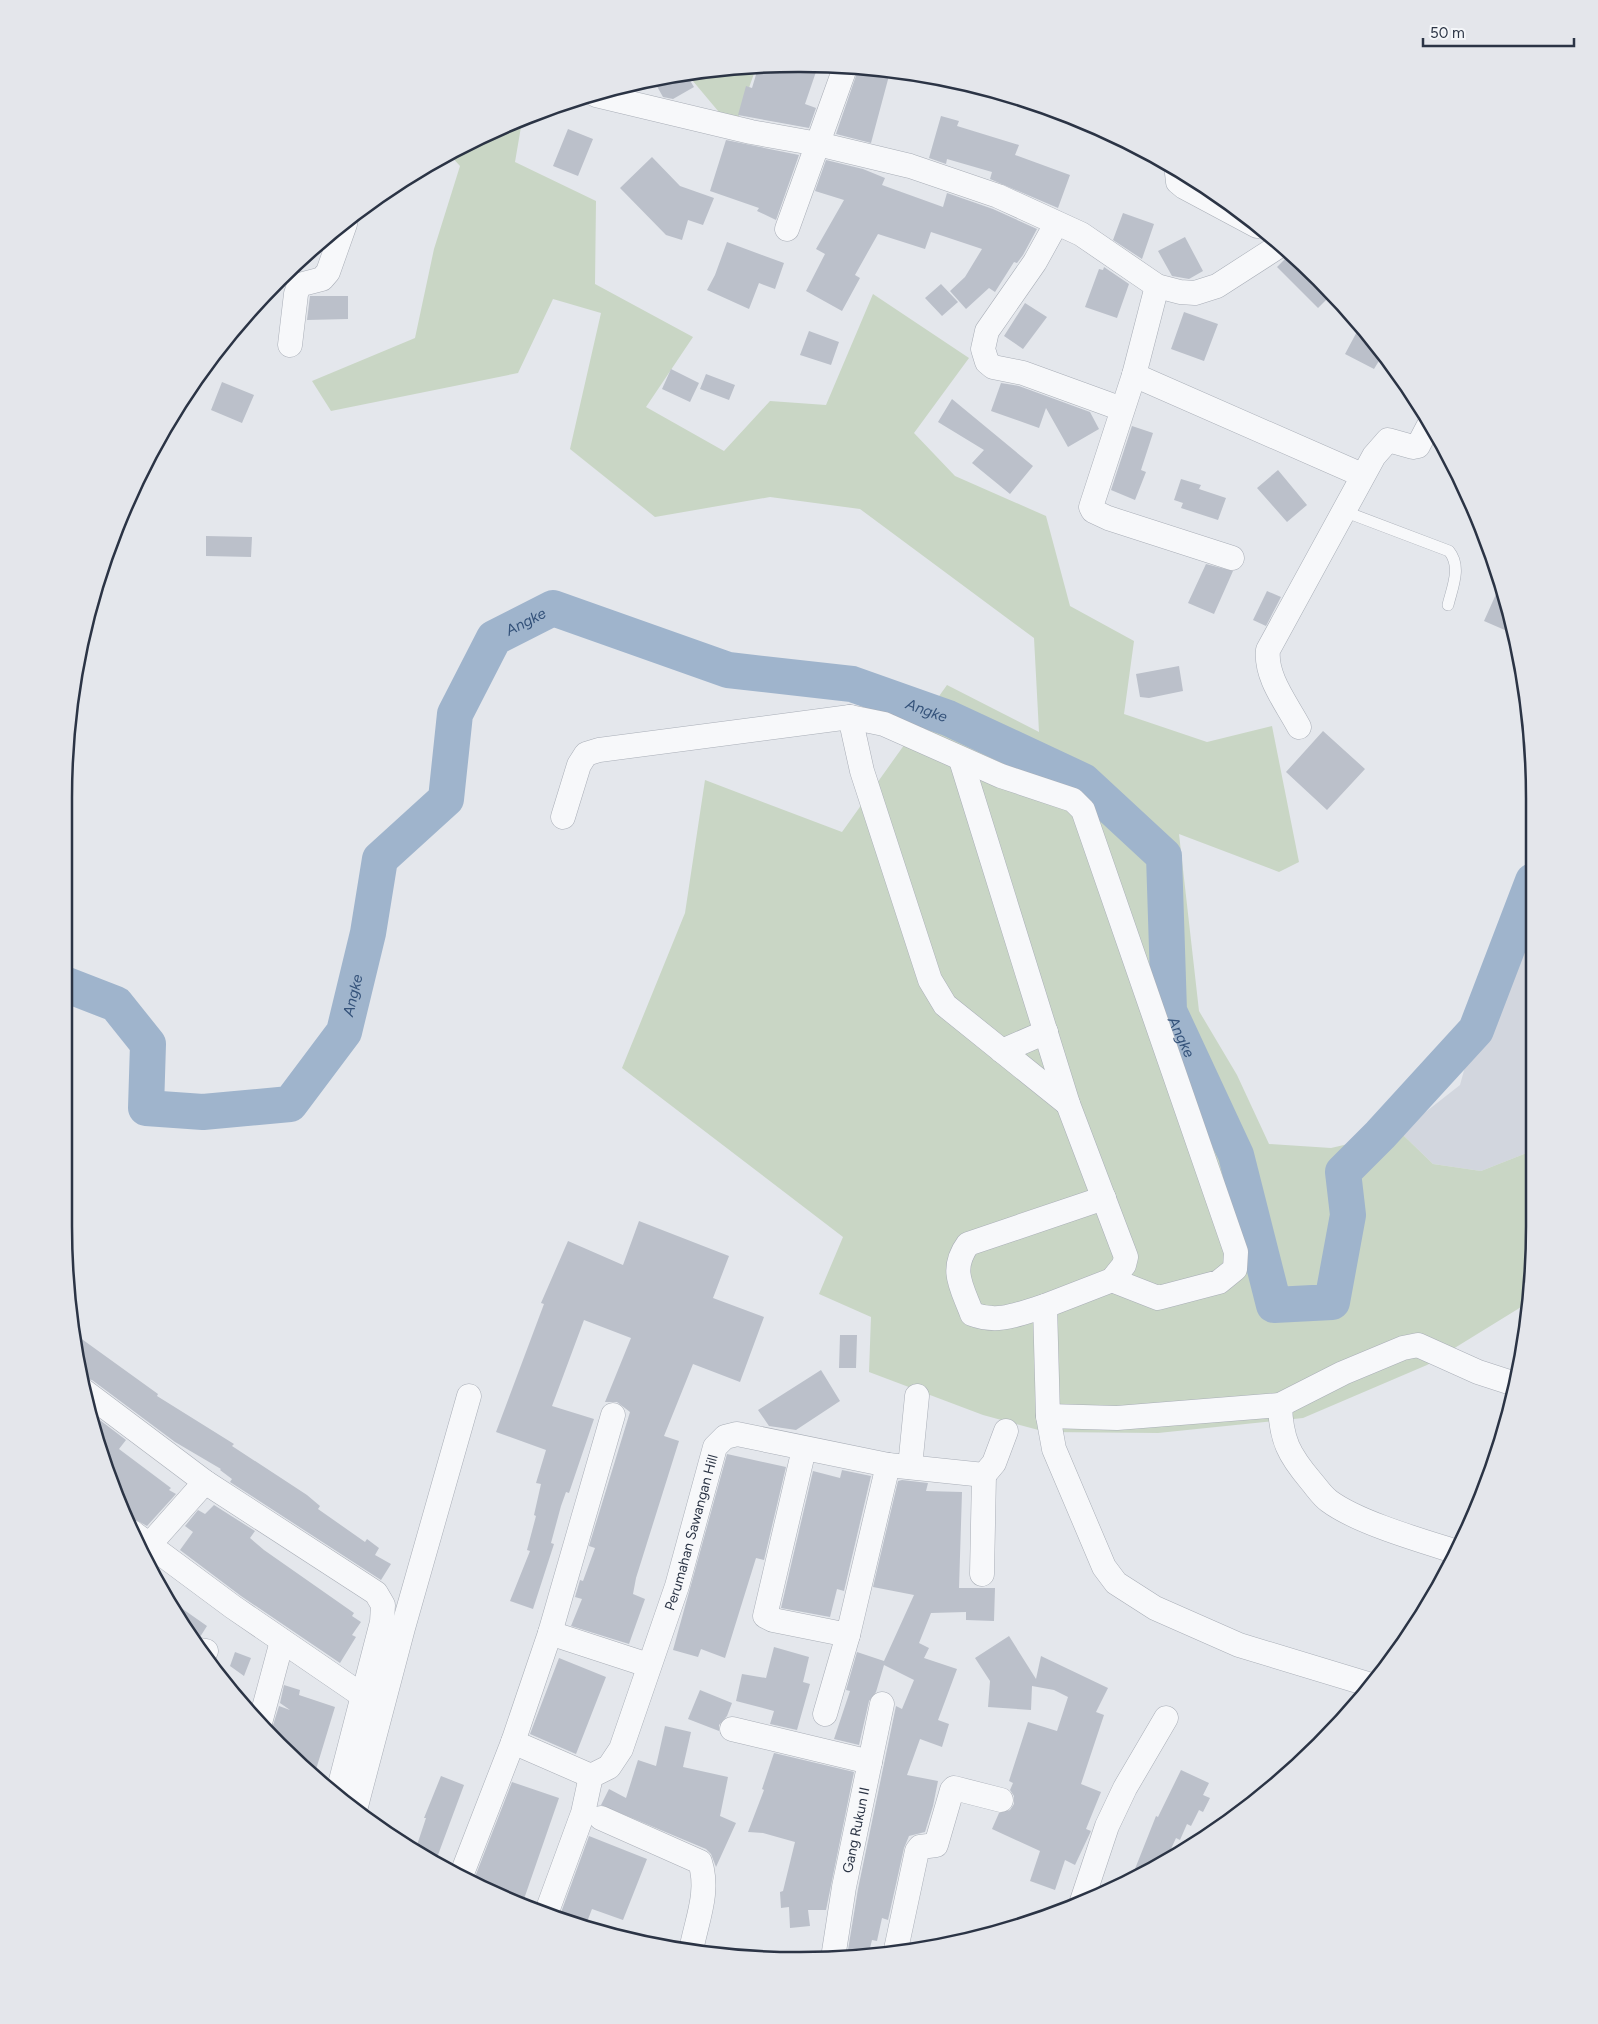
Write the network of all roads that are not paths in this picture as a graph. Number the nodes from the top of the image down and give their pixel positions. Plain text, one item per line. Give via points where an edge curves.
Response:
1 (843, 74) edge
2 (608, 98) edge
3 (818, 144) junction
4 (1178, 180) edge
5 (1214, 203) edge
6 (1056, 224) junction
7 (787, 229) dead end
8 (341, 236) edge
9 (1274, 249) edge
10 (1157, 286) junction
11 (290, 345) dead end
12 (1134, 375) junction
13 (1122, 409) junction
14 (1425, 432) edge
15 (1362, 475) junction
16 (1346, 512) junction
17 (1232, 558) dead end
18 (1448, 605) dead end
19 (850, 717) junction
20 (1299, 727) dead end
21 (961, 760) junction
22 (563, 817) dead end
23 (1046, 1032) junction
24 (1002, 1051) junction
25 (1068, 1104) junction
26 (1104, 1198) junction
27 (1112, 1280) junction
28 (1045, 1306) junction
29 (1508, 1382) edge
30 (469, 1396) dead end
31 (917, 1396) dead end
32 (93, 1398) edge
33 (1280, 1405) junction
34 (613, 1415) dead end
35 (1048, 1416) junction
36 (1006, 1431) dead end
37 (804, 1449) junction
38 (899, 1466) junction
39 (984, 1475) junction
40 (205, 1482) junction
41 (143, 1536) edge
42 (145, 1541) edge
43 (1449, 1549) edge
44 (982, 1574) dead end
45 (550, 1633) junction
46 (848, 1635) junction
47 (282, 1641) junction
48 (648, 1665) junction
49 (1362, 1682) edge
50 (362, 1696) junction
51 (882, 1704) dead end
52 (262, 1714) edge
53 (825, 1714) dead end
54 (1166, 1718) dead end
55 (732, 1729) dead end
56 (513, 1742) junction
57 (870, 1762) junction
58 (591, 1776) junction
59 (339, 1787) edge
60 (1001, 1800) dead end
61 (357, 1801) edge
62 (601, 1818) dead end
63 (464, 1869) edge
64 (1085, 1892) edge
65 (549, 1907) edge
66 (693, 1943) edge
67 (897, 1945) edge
68 (834, 1951) edge

1 - 3 street
2 - 3 street via 751,132
3 - 6 street via 929,172 998,196
3 - 7 street
4 - 5 street via 1184,187
6 - 10 street via 1081,234
6 - 13 street via 987,331 984,356 993,367 1023,373
8 - 11 street via 328,272 322,279 299,285
9 - 10 street via 1217,286 1195,293
10 - 12 street
12 - 13 street
12 - 15 street
13 - 17 street via 1092,503 1093,511
14 - 15 street via 1418,446 1388,440
15 - 16 street
16 - 18 lane via 1449,551 1455,558 1456,568
16 - 20 street via 1268,650 1270,673
19 - 21 street via 884,724
19 - 22 street via 586,754 579,765
19 - 24 street via 862,771 930,980 945,1005
21 - 23 street
21 - 27 street via 1073,800 1083,810 1236,1252 1235,1269 1219,1282 1158,1298
23 - 24 street
23 - 25 street
24 - 25 street
25 - 26 street
26 - 27 street via 1126,1257
26 - 28 street via 968,1244 960,1255 957,1269 972,1314 998,1320
27 - 28 street
28 - 35 street
29 - 33 street via 1418,1345 1343,1373
30 - 61 street
31 - 38 street
32 - 40 street
33 - 35 street via 1117,1418
33 - 43 street via 1285,1445 1327,1500 1348,1513
34 - 45 street
35 - 49 street via 1054,1449 1104,1567 1116,1583 1155,1608 1239,1646
36 - 39 street via 994,1463
37 - 38 street, Perumahan Sawangan Hill
37 - 46 street via 765,1616
37 - 48 street, Perumahan Sawangan Hill via 737,1434 725,1437 716,1447 677,1586
38 - 39 street, Perumahan Sawangan Hill
38 - 46 street
39 - 44 street
40 - 41 street
40 - 50 street via 376,1594 383,1605 382,1622
42 - 47 street
45 - 48 street
45 - 56 street
46 - 53 street
47 - 50 street
47 - 52 street
48 - 58 street, Perumahan Sawangan Hill via 622,1749 609,1767
50 - 59 street
51 - 57 street, Gang Rukun II
54 - 64 street via 1118,1803
55 - 57 street
56 - 58 street
56 - 63 street
57 - 68 street, Gang Rukun II
58 - 65 street via 583,1813
60 - 67 street via 952,1790 936,1845 918,1848
62 - 66 street via 700,1862 704,1889

